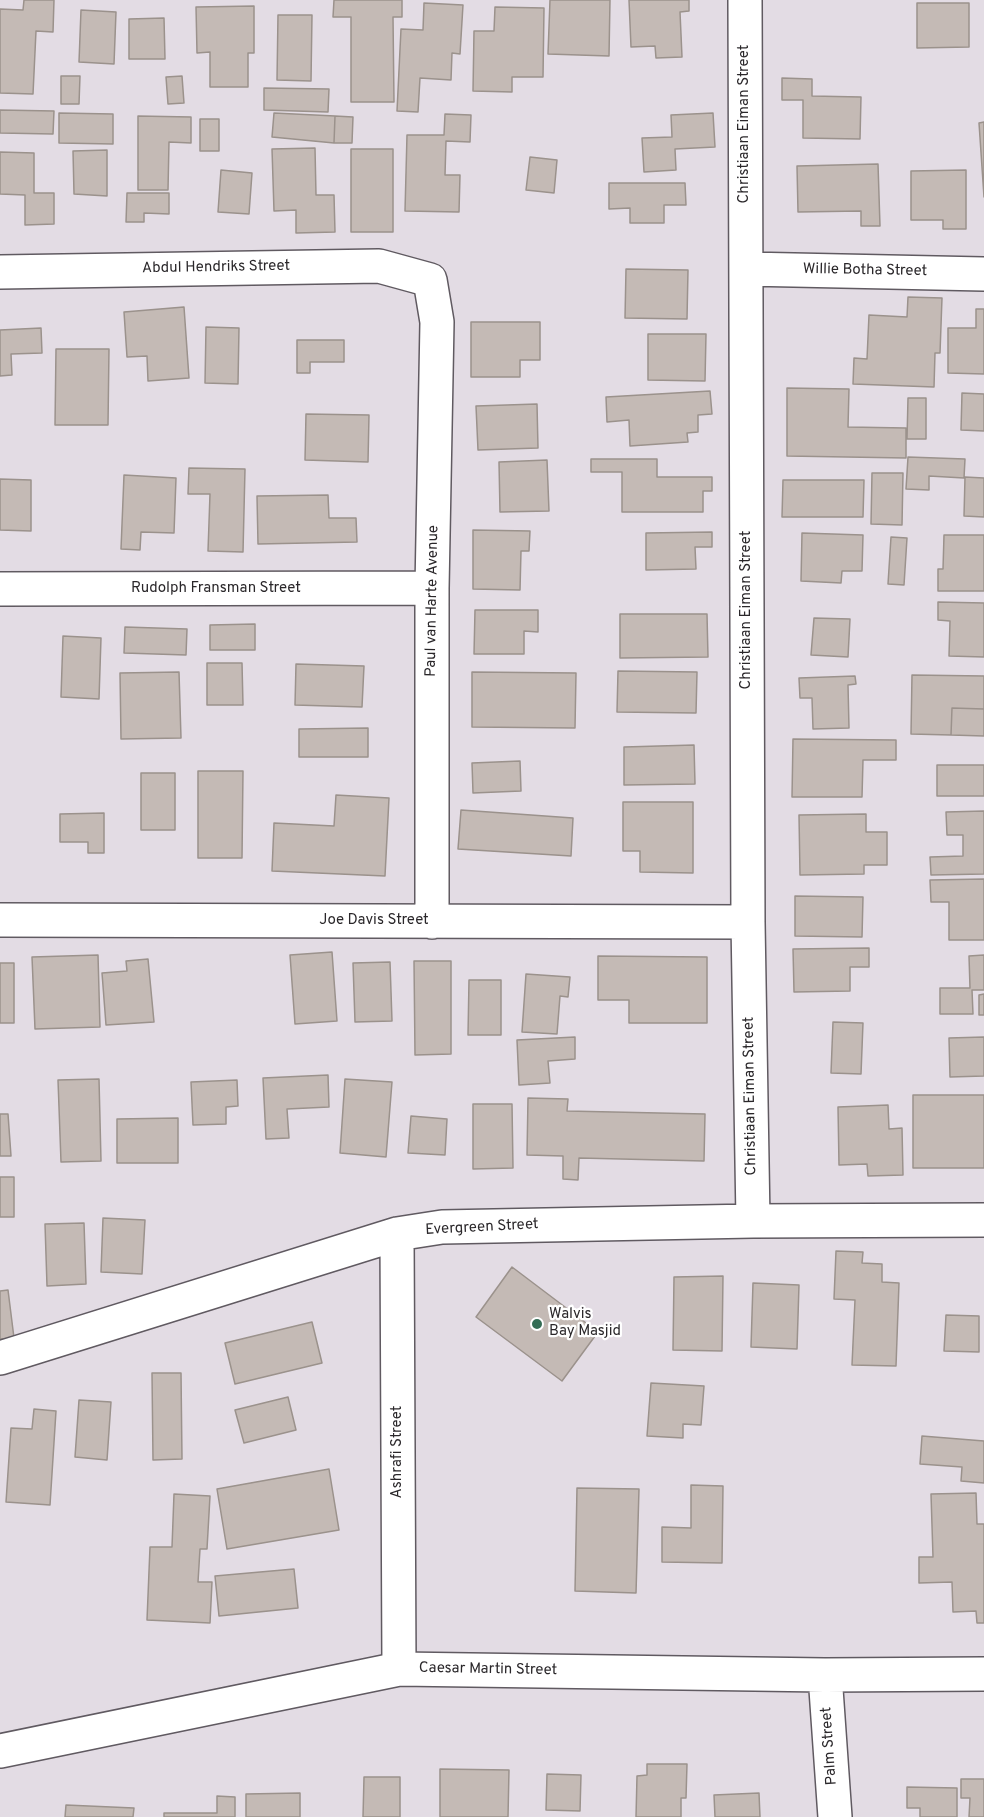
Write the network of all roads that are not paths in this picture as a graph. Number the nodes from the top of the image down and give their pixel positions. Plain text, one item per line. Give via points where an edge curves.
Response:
1 (745, 0) edge
2 (746, 269) junction
3 (0, 272) edge
4 (984, 274) edge
5 (430, 280) joint
6 (432, 588) junction
7 (0, 589) edge
8 (0, 920) edge
9 (432, 922) junction
10 (748, 922) junction
11 (984, 1220) edge
12 (753, 1221) junction
13 (397, 1234) junction
14 (0, 1358) edge
15 (399, 1669) junction
16 (984, 1674) edge
17 (825, 1675) junction
18 (0, 1751) edge
19 (835, 1817) edge

1 - 2 street, Christiaan Eiman Street
2 - 4 street, Willie Botha Street
2 - 10 street, Christiaan Eiman Street
3 - 5 street, Abdul Hendriks Street via 379,266
5 - 6 street, Paul van Harte Avenue via 437,322
6 - 7 street, Rudolph Fransman Street
6 - 9 street, Paul van Harte Avenue
8 - 9 street, Joe Davis Street
9 - 10 street, Joe Davis Street
10 - 12 street, Christiaan Eiman Street
11 - 12 street, Evergreen Street
12 - 13 street, Evergreen Street via 442,1227
13 - 14 street, Evergreen Street
13 - 15 street, Ashrafi Street
15 - 17 street, Caesar Martin Street
15 - 18 street, Caesar Martin Street
16 - 17 street, Caesar Martin Street
17 - 19 street, Palm Street

